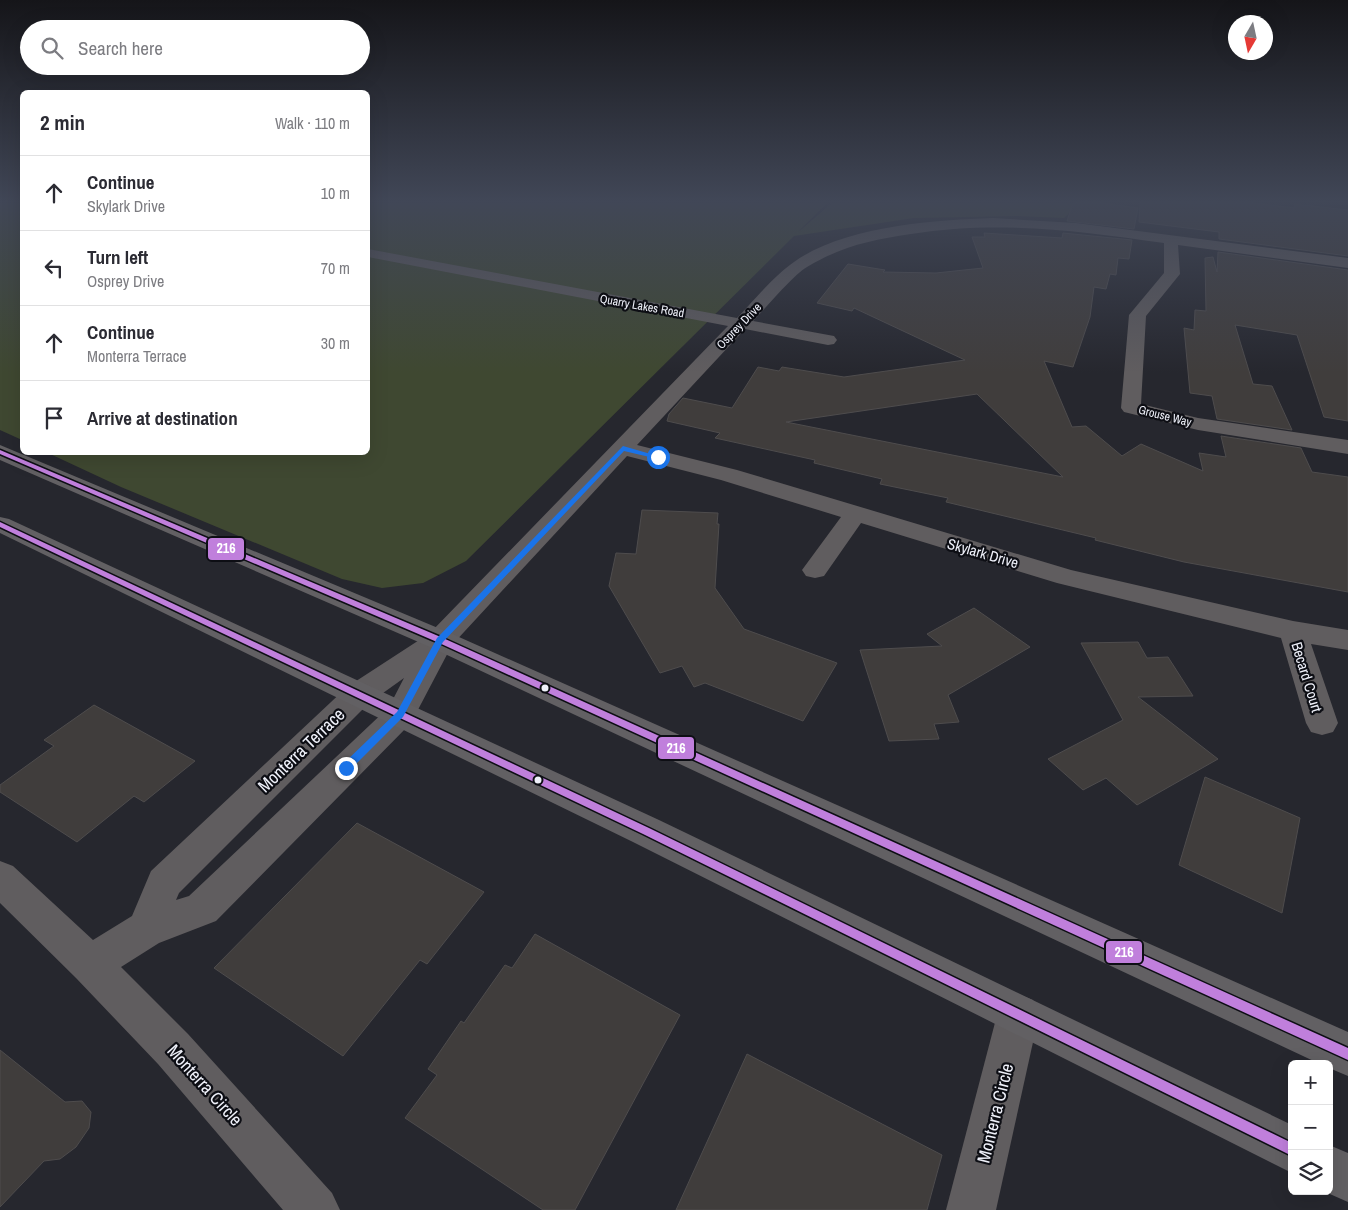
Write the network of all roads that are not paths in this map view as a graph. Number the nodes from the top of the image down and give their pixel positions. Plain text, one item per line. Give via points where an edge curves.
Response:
1 (402, 259) edge
2 (809, 259) edge
3 (1172, 259) edge
4 (1322, 259) edge
5 (1348, 263) edge
6 (740, 324) junction
7 (828, 340) dead end
8 (1348, 447) edge
9 (623, 448) junction
10 (0, 452) edge
11 (854, 515) junction
12 (0, 524) edge
13 (815, 570) dead end
14 (1293, 631) junction
15 (440, 640) junction
16 (1348, 640) edge
17 (358, 695) junction
18 (400, 715) junction
19 (1322, 723) dead end
20 (0, 878) edge
21 (146, 929) junction
22 (90, 964) junction
23 (1018, 1015) junction
24 (1348, 1054) edge
25 (1288, 1148) edge
26 (1333, 1171) edge
27 (1348, 1178) edge
28 (316, 1210) edge
29 (971, 1210) edge

1 - 6 street, Quarry Lakes Road
2 - 6 street, Osprey Drive via 799,265
3 - 8 street, Grouse Way via 1172,274 1138,315 1131,408 1198,424
4 - 5 street, Osprey Drive
6 - 7 street, Quarry Lakes Road
6 - 9 street, Osprey Drive
9 - 11 street, Skylark Drive via 729,475
9 - 15 street, Osprey Drive
10 - 15 main road
11 - 13 street
11 - 14 street, Skylark Drive via 1066,577
12 - 17 main road
14 - 16 street, Skylark Drive
14 - 19 street, Becard Court
15 - 17 street, Monterra Terrace
15 - 18 street
15 - 24 main road
17 - 18 main road
17 - 21 street, Monterra Terrace via 164,883
18 - 21 street via 202,909
18 - 23 main road via 646,831
20 - 22 street
21 - 22 street
22 - 28 street, Monterra Circle via 173,1049
23 - 25 main road
23 - 29 street, Monterra Circle
26 - 27 main road

